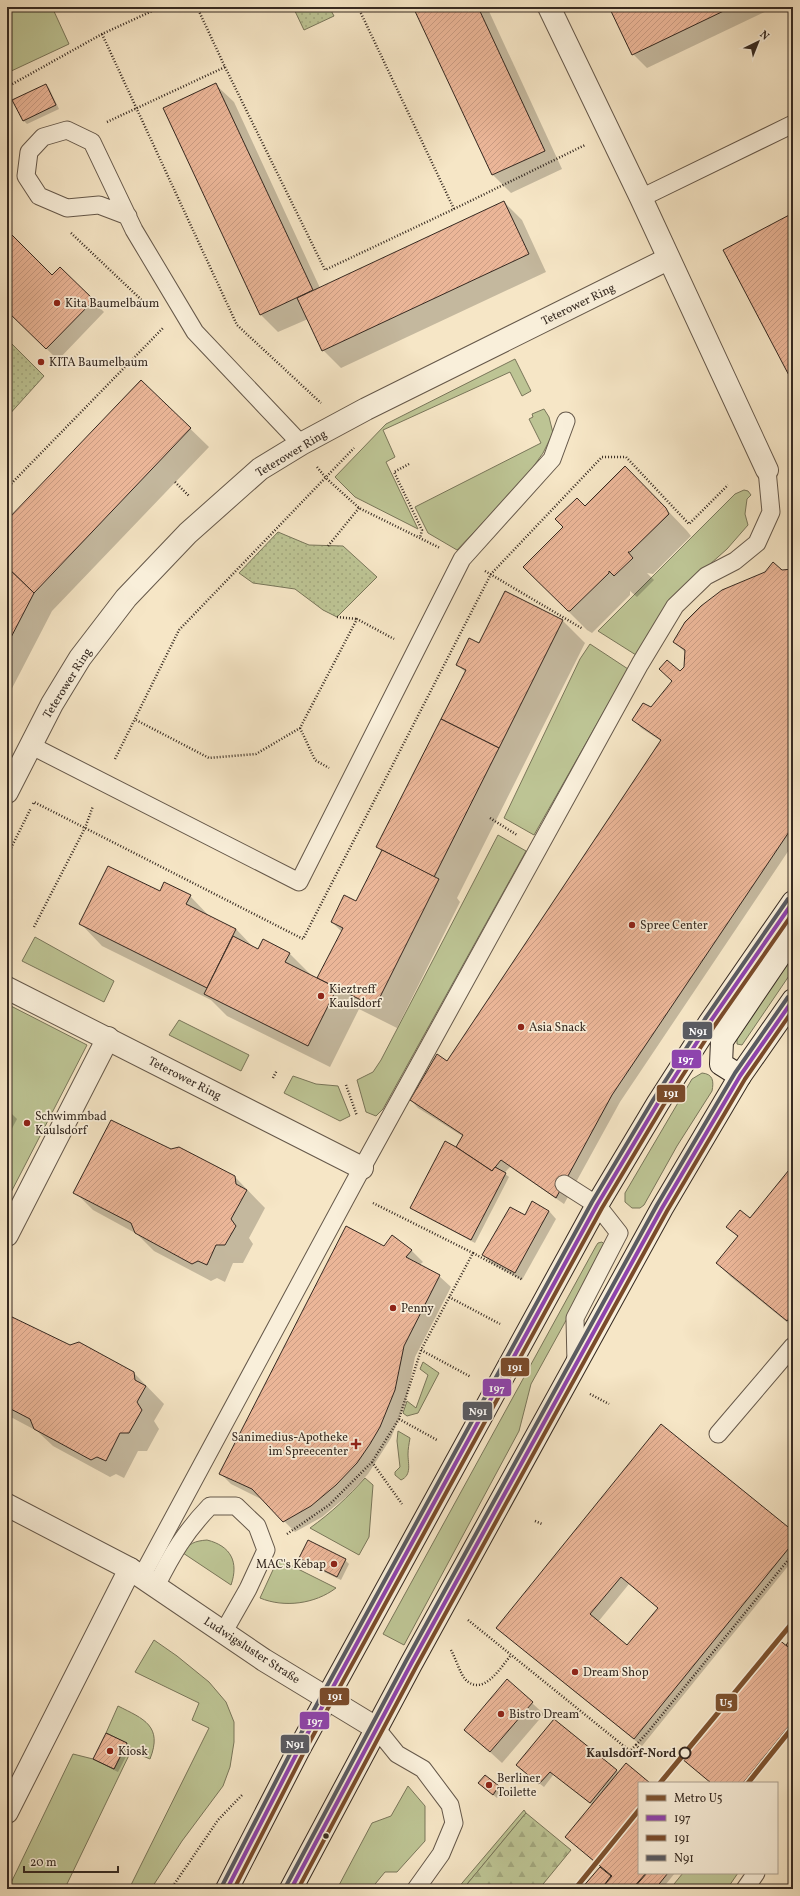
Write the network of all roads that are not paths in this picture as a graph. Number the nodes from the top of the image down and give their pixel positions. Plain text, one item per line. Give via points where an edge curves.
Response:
1 (549, 7) edge
2 (793, 124) edge
3 (641, 198) junction
4 (128, 216) junction
5 (668, 259) junction
6 (566, 421) dead end
7 (301, 444) junction
8 (768, 470) joint
9 (30, 745) junction
10 (7, 792) edge
11 (793, 902) edge
12 (793, 928) edge
13 (7, 988) edge
14 (793, 1000) edge
15 (108, 1038) junction
16 (740, 1076) junction
17 (362, 1168) junction
18 (564, 1184) dead end
19 (597, 1205) junction
20 (7, 1235) edge
21 (793, 1346) edge
22 (576, 1364) junction
23 (718, 1434) dead end
24 (7, 1505) edge
25 (142, 1577) junction
26 (223, 1633) junction
27 (327, 1698) junction
28 (376, 1728) junction
29 (7, 1812) edge
30 (755, 1874) edge
31 (227, 1889) edge
32 (291, 1889) edge
33 (416, 1889) edge
34 (745, 1889) edge

1 - 3 street
2 - 3 lane
3 - 5 street
4 - 4 lane via 92,142 67,130 43,137 29,152 26,176 39,196 67,208 99,206
4 - 7 lane via 195,332
5 - 7 street, Teterower Ring via 438,372
5 - 8 street
6 - 9 lane via 552,459 462,559 299,882
7 - 9 street, Teterower Ring via 260,469 188,533 126,598 80,658
8 - 17 lane via 772,512 756,543 735,561 706,576 675,606 640,664
9 - 10 street, Teterower Ring
11 - 19 street via 710,1022
12 - 16 street via 787,945 722,1041 721,1064
13 - 15 street, Teterower Ring
14 - 16 street
15 - 17 street, Teterower Ring
15 - 20 street
16 - 22 street via 662,1208
17 - 25 lane via 165,1530
18 - 19 lane
19 - 22 lane via 619,1233 575,1318
19 - 27 street
21 - 23 lane
22 - 28 street
24 - 25 street, Ludwigsluster Straße
25 - 26 street, Ludwigsluster Straße
25 - 26 lane via 175,1548 191,1525 210,1506 236,1506 257,1526 266,1550
25 - 29 street
26 - 27 street, Ludwigsluster Straße
27 - 28 street, Ludwigsluster Straße
27 - 31 street
28 - 32 street
28 - 33 lane via 397,1754 423,1770 450,1805 454,1823 441,1854
30 - 34 lane

